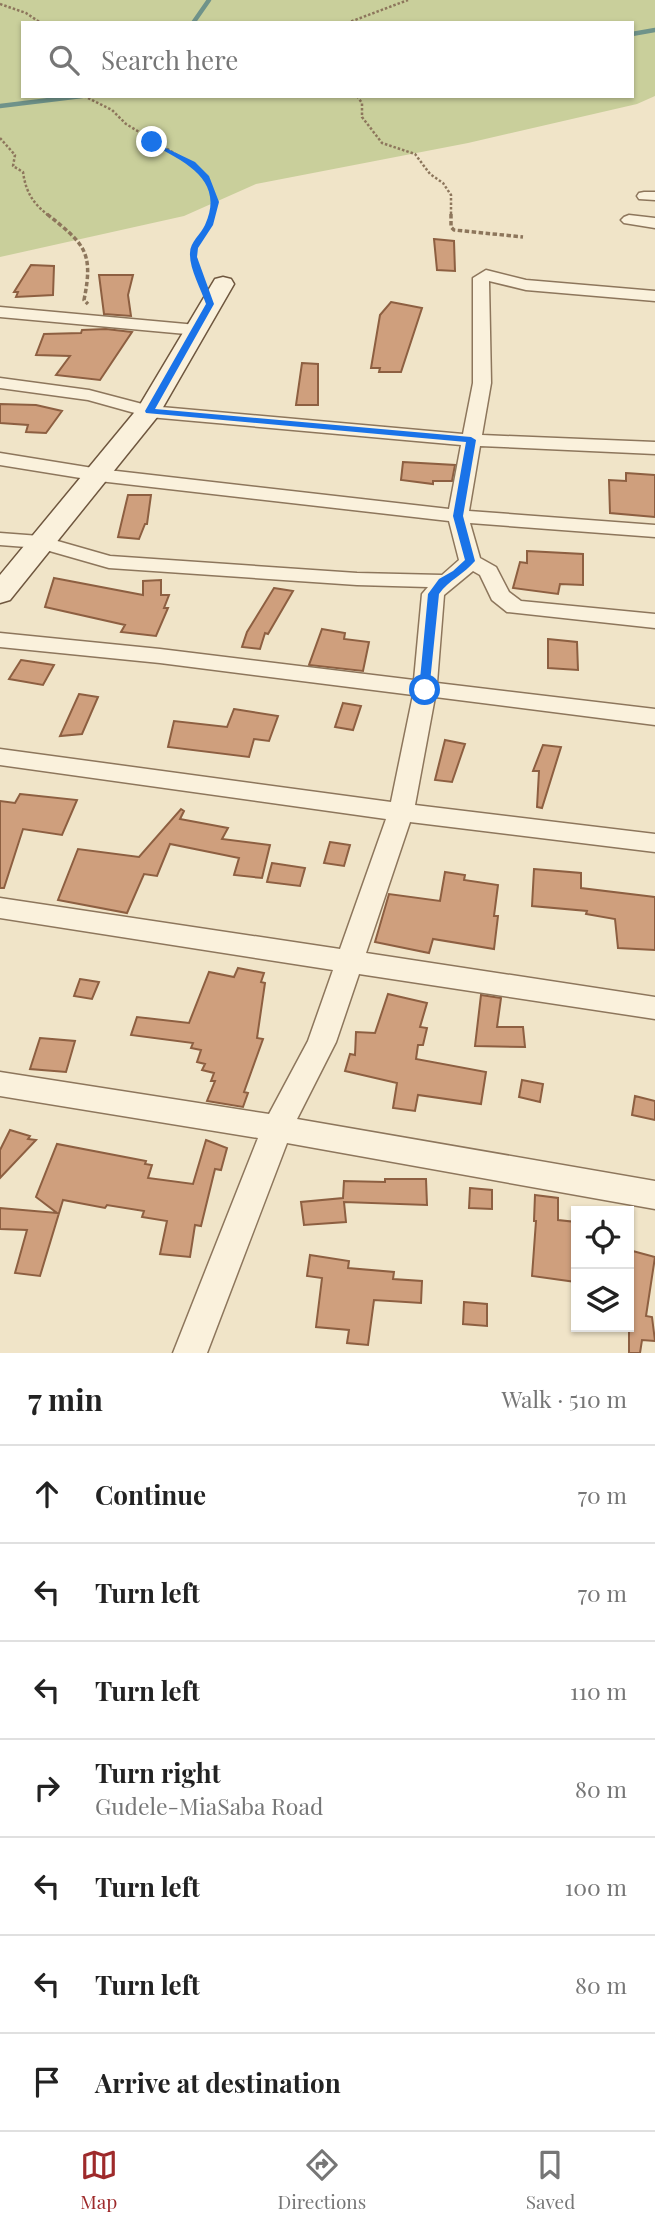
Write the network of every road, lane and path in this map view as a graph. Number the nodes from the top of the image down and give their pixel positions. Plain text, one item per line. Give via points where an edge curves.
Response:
1 (408, 0) edge
2 (0, 4) edge
3 (38, 21) edge
4 (352, 21) edge
5 (88, 98) edge
6 (358, 98) edge
7 (0, 138) edge
8 (629, 220) dead end
9 (655, 223) edge
10 (523, 237) dead end
11 (216, 294) joint
12 (655, 296) edge
13 (0, 312) edge
14 (112, 320) junction
15 (197, 330) junction
16 (0, 383) edge
17 (149, 411) junction
18 (471, 440) junction
19 (655, 449) edge
20 (0, 459) edge
21 (99, 475) junction
22 (458, 516) junction
23 (655, 531) edge
24 (0, 539) edge
25 (40, 542) junction
26 (470, 561) junction
27 (443, 581) junction
28 (0, 594) edge
29 (655, 621) edge
30 (0, 640) edge
31 (425, 690) junction
32 (655, 716) edge
33 (0, 757) edge
34 (401, 812) junction
35 (655, 844) edge
36 (0, 908) edge
37 (349, 962) junction
38 (655, 1007) edge
39 (0, 1084) edge
40 (278, 1128) junction
41 (655, 1195) edge
42 (190, 1353) edge

1 - 4 path
2 - 3 path
5 - 11 path via 205,176 216,202 193,257
6 - 10 path via 362,117 382,143 415,154 443,183 451,195 454,230
7 - 14 path via 15,155 13,166 23,172 22,187 30,198 83,244 90,261 85,300
8 - 9 street
11 - 15 street
12 - 18 street via 484,277 482,383
13 - 14 street
14 - 15 street
15 - 17 street
16 - 17 street via 89,395
17 - 18 street
17 - 21 street
18 - 19 street
18 - 22 street
20 - 21 street
21 - 22 street
21 - 25 street
22 - 23 street
22 - 26 street
24 - 25 street
25 - 27 street via 108,562
25 - 28 street
26 - 27 street
26 - 29 street via 489,571 500,595 515,607
27 - 31 street via 433,594
30 - 31 street
31 - 32 street
31 - 34 street
33 - 34 street
34 - 35 street
34 - 37 street
36 - 37 street
37 - 38 street
37 - 40 street via 322,1042
39 - 40 street
40 - 41 street
40 - 42 street

